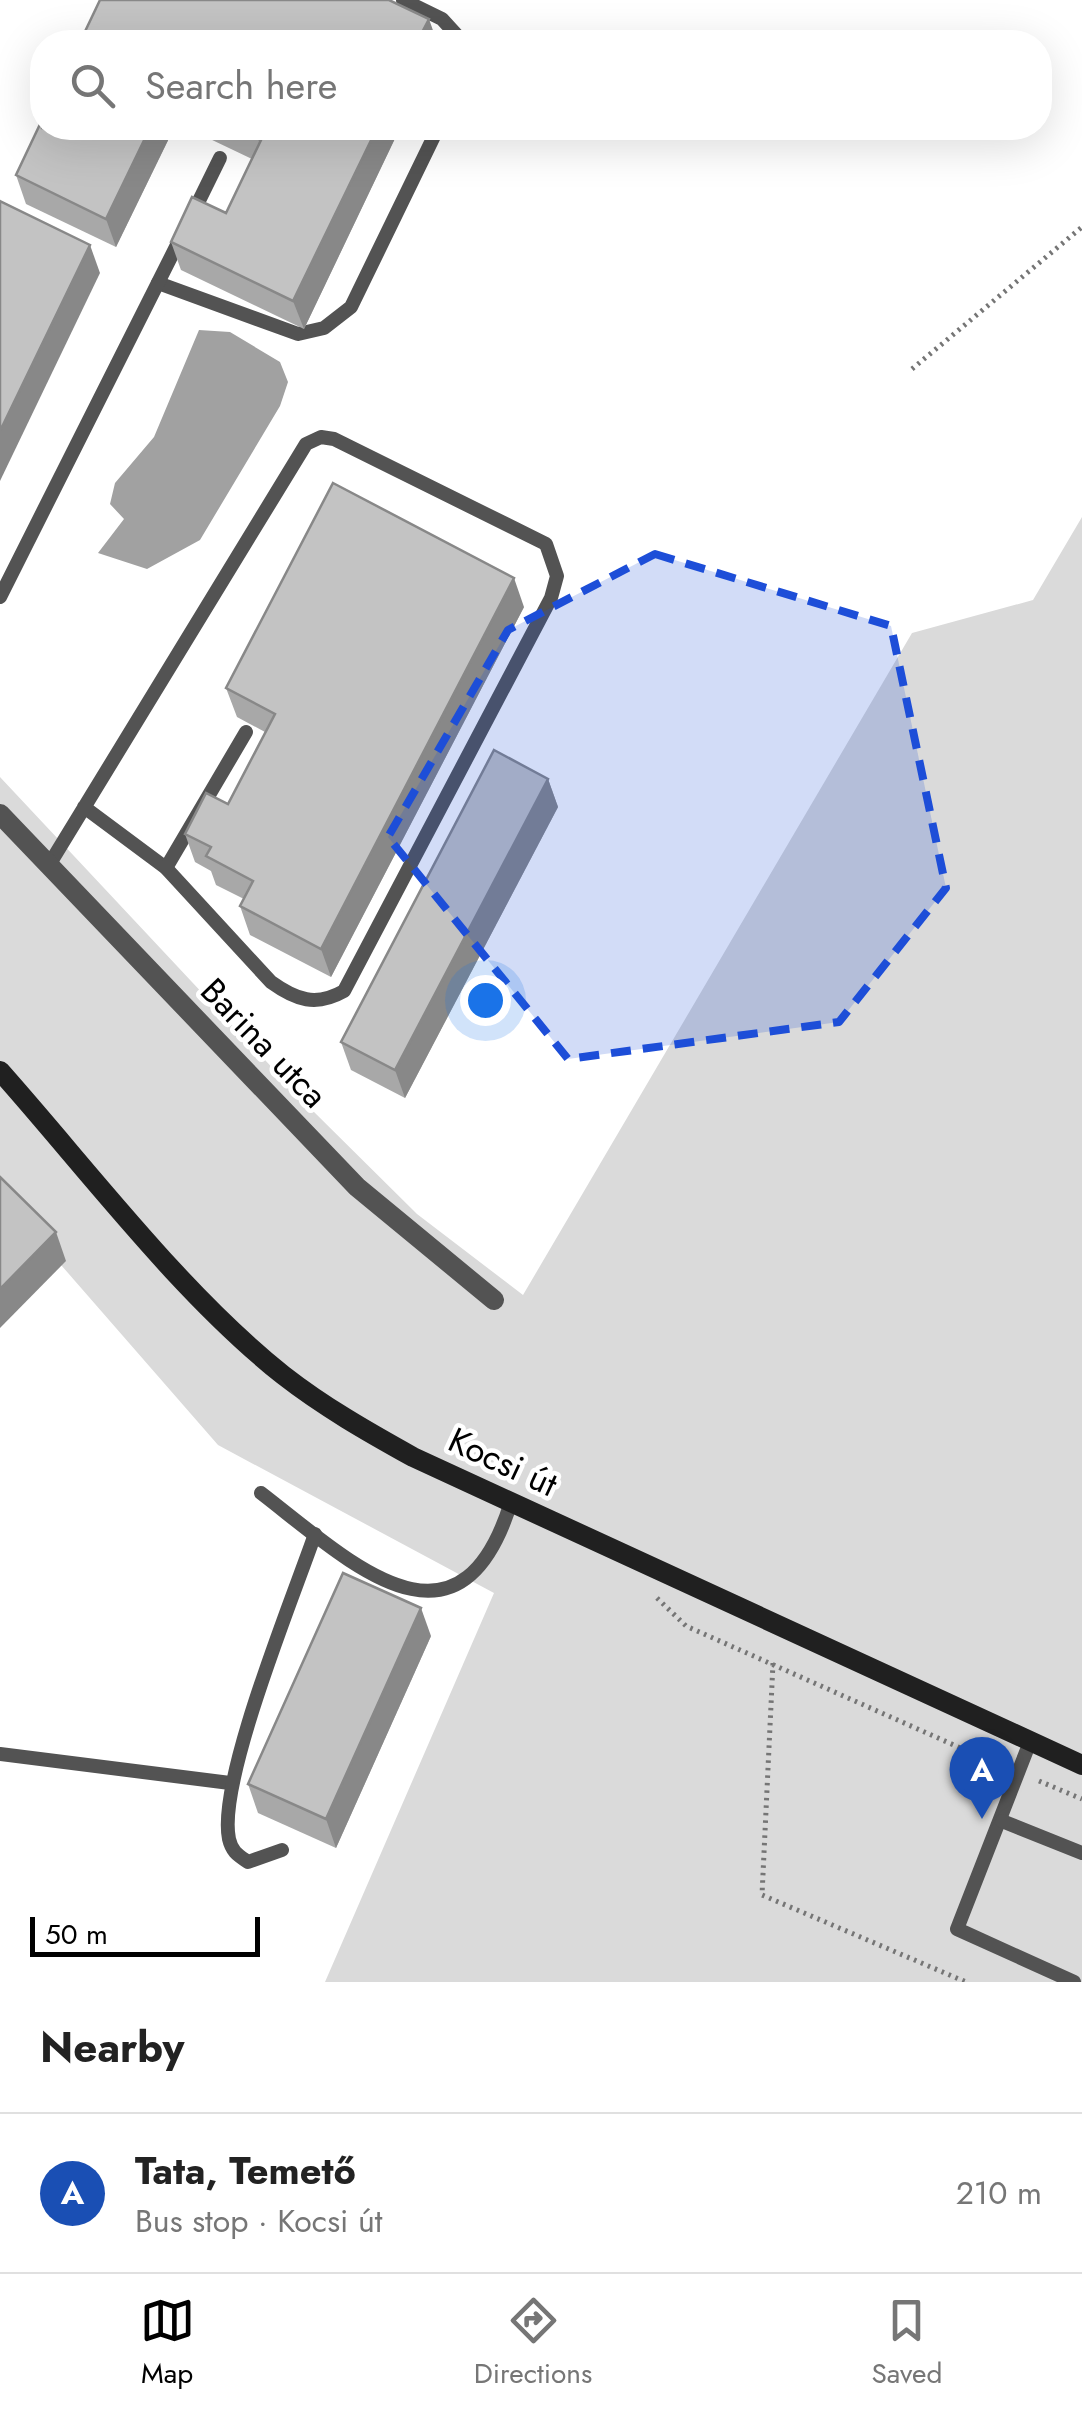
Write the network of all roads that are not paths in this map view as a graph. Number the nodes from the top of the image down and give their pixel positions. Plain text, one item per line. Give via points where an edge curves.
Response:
1 (403, 0) edge
2 (452, 30) edge
3 (432, 140) edge
4 (220, 158) dead end
5 (158, 283) junction
6 (0, 597) edge
7 (246, 732) dead end
8 (84, 807) junction
9 (0, 814) edge
10 (50, 864) junction
11 (166, 868) junction
12 (0, 1071) edge
13 (494, 1300) dead end
14 (262, 1493) dead end
15 (512, 1502) junction
16 (315, 1534) junction
17 (1030, 1742) junction
18 (0, 1754) edge
19 (1082, 1765) edge
20 (230, 1782) junction
21 (1002, 1820) junction
22 (282, 1850) dead end
23 (1082, 1853) edge
24 (1074, 1982) edge

1 - 2 lane
3 - 5 lane via 351,307 337,321 314,332 282,331
4 - 5 lane
5 - 6 lane
7 - 11 lane
8 - 10 lane
8 - 11 lane
8 - 11 lane via 306,444 334,439 546,544 557,576 551,598 344,990 329,1000 291,997
9 - 10 street, Barina utca
10 - 13 street, Barina utca via 357,1187
12 - 15 main road, Kocsi út via 201,1298 280,1372 360,1428
14 - 16 lane
15 - 16 lane via 492,1554 475,1573 433,1592 385,1583
15 - 17 main road, Kocsi út
16 - 20 lane
17 - 19 main road, Kocsi út
17 - 21 lane
18 - 20 lane
20 - 22 lane via 228,1837 234,1853 248,1862
21 - 23 lane
21 - 24 lane via 958,1929

